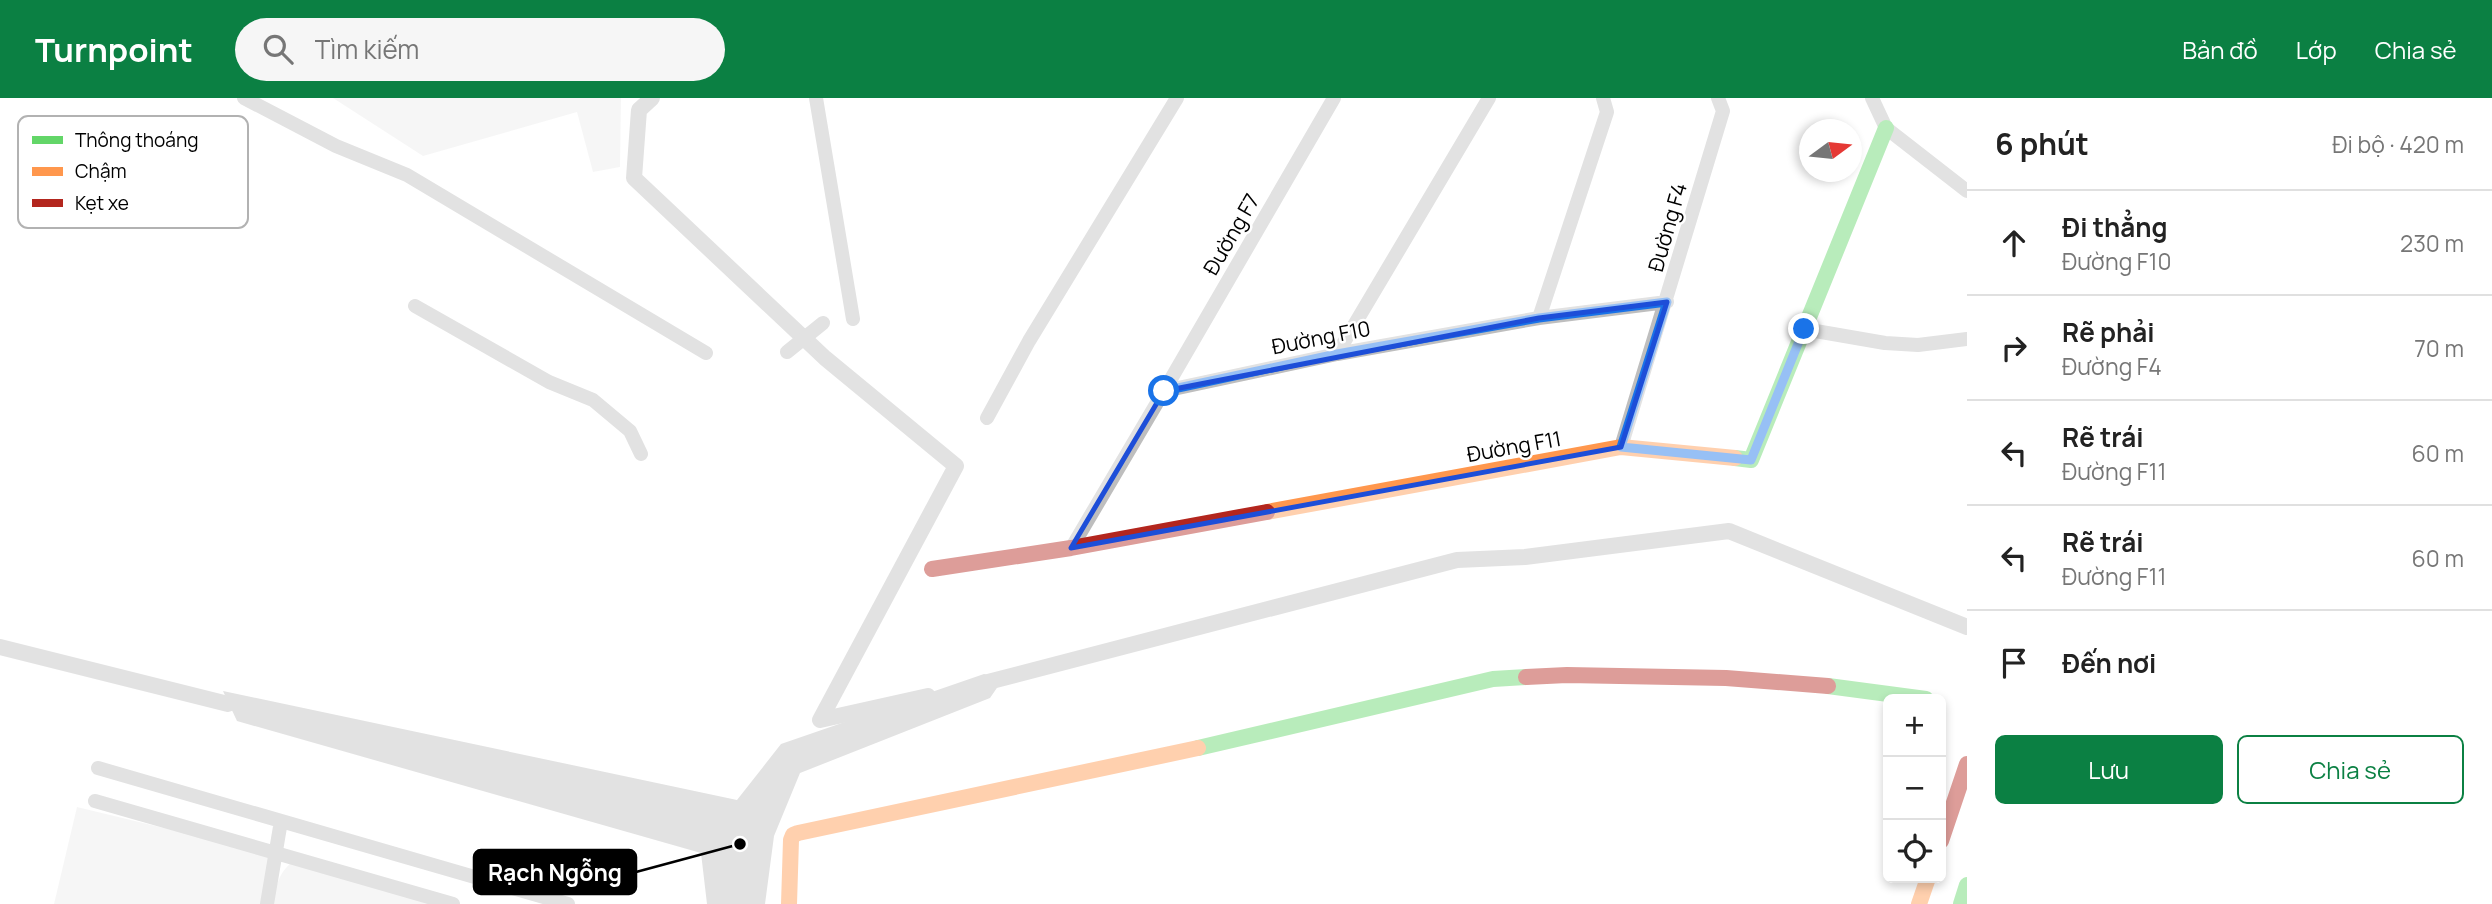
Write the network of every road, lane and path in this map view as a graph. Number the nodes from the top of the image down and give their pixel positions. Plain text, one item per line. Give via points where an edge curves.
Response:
1 (244, 98) edge
2 (816, 98) edge
3 (1177, 98) edge
4 (1334, 98) edge
5 (1489, 98) edge
6 (1603, 98) edge
7 (1718, 98) edge
8 (1871, 98) edge
9 (1886, 128) junction
10 (1967, 191) edge
11 (1667, 302) junction
12 (415, 306) dead end
13 (1539, 318) junction
14 (853, 319) dead end
15 (823, 323) dead end
16 (1804, 329) junction
17 (1967, 338) edge
18 (787, 352) dead end
19 (706, 353) dead end
20 (1337, 354) junction
21 (1164, 391) junction
22 (987, 418) dead end
23 (1621, 447) junction
24 (641, 454) dead end
25 (1072, 548) junction
26 (932, 569) dead end
27 (1888, 694) edge
28 (1967, 764) edge
29 (98, 768) dead end
30 (95, 802) dead end
31 (281, 821) junction
32 (1946, 826) edge
33 (275, 853) junction
34 (1924, 883) edge
35 (529, 898) edge
36 (267, 904) edge
37 (453, 904) edge
38 (568, 904) edge
39 (789, 904) edge
40 (1919, 904) edge

1 - 19 street via 336,146 408,175
2 - 14 street
3 - 22 street
4 - 21 street, Đường F7
5 - 20 street
6 - 13 street via 1607,112
7 - 11 street, Đường F4 via 1723,111
8 - 9 street
9 - 10 street
9 - 16 street, Đường F11
11 - 13 street, Đường F10
11 - 23 street, Đường F4
12 - 24 street via 549,382 593,400 630,432
13 - 20 street, Đường F10
15 - 18 street
16 - 17 street via 1885,344
16 - 23 street, Đường F11 via 1751,460
20 - 21 street, Đường F10
21 - 25 street
23 - 25 street, Đường F11
25 - 26 street, Đường F11
27 - 39 street via 1726,678 1567,675 1493,679 1150,760 797,833 791,841
28 - 32 street
29 - 31 street
30 - 33 street
31 - 33 street
31 - 35 street
33 - 36 street
33 - 37 street
34 - 40 street
35 - 38 street

